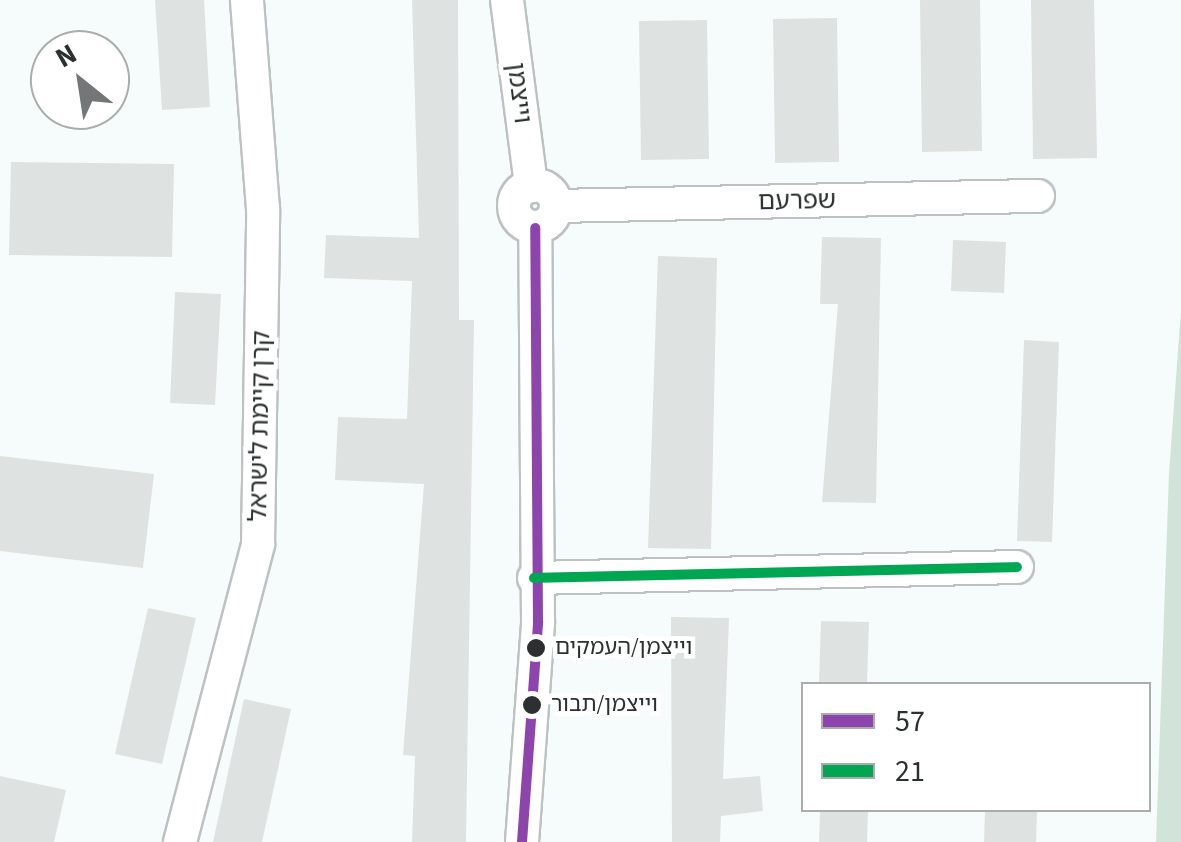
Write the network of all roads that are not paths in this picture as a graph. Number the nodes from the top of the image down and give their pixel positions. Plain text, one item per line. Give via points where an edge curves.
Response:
1 (247, 0) edge
2 (507, 0) edge
3 (1038, 196) dead end
4 (540, 206) junction
5 (1017, 567) dead end
6 (534, 578) junction
7 (180, 842) edge
8 (522, 842) edge

1 - 7 street, קרן קיימת לישראל via 263,208 258,544
2 - 4 street, וייצמן
3 - 4 street, שפרעם
4 - 6 street, וייצמן
5 - 6 street
6 - 8 street, וייצמן

